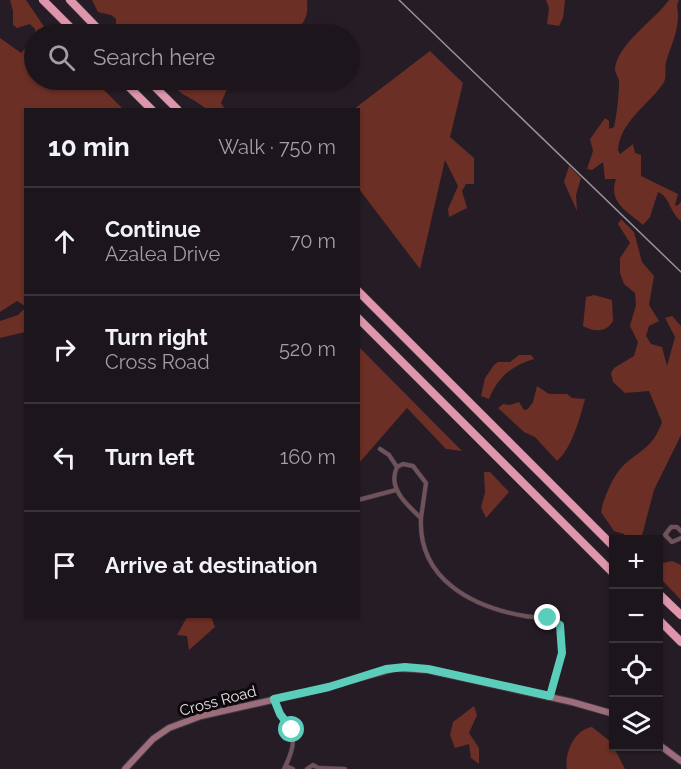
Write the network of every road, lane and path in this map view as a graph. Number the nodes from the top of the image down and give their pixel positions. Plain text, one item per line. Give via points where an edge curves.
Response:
1 (43, 0) edge
2 (69, 0) edge
3 (67, 24) edge
4 (94, 24) edge
5 (132, 90) edge
6 (158, 90) edge
7 (150, 108) edge
8 (176, 108) edge
9 (360, 293) edge
10 (360, 320) edge
11 (380, 449) dead end
12 (397, 467) junction
13 (396, 490) junction
14 (360, 499) edge
15 (421, 518) junction
16 (681, 531) edge
17 (681, 539) edge
18 (609, 542) edge
19 (609, 569) edge
20 (663, 598) edge
21 (681, 615) edge
22 (663, 625) edge
23 (681, 642) edge
24 (550, 696) junction
25 (274, 699) junction
26 (609, 713) edge
27 (663, 748) edge
28 (681, 761) edge
29 (285, 767) edge
30 (124, 769) edge
31 (293, 769) edge
32 (308, 769) edge
33 (320, 769) edge
34 (345, 769) edge

1 - 3 highway
2 - 4 highway
5 - 7 highway
6 - 8 highway
9 - 18 highway
10 - 19 highway
11 - 12 street
12 - 13 street via 393,474
12 - 15 street via 413,466 426,483
13 - 14 street
13 - 15 street
15 - 24 street via 430,561 447,584 497,608 558,623 562,653
16 - 17 street via 673,526 665,533 670,542
20 - 21 highway
22 - 23 highway
24 - 25 street, Cross Road via 405,667
24 - 26 street, Cross Road
25 - 29 street via 293,737 294,746
25 - 30 street, Cross Road via 201,716 169,728
27 - 28 street
29 - 31 street
32 - 33 street via 313,765
33 - 34 street

